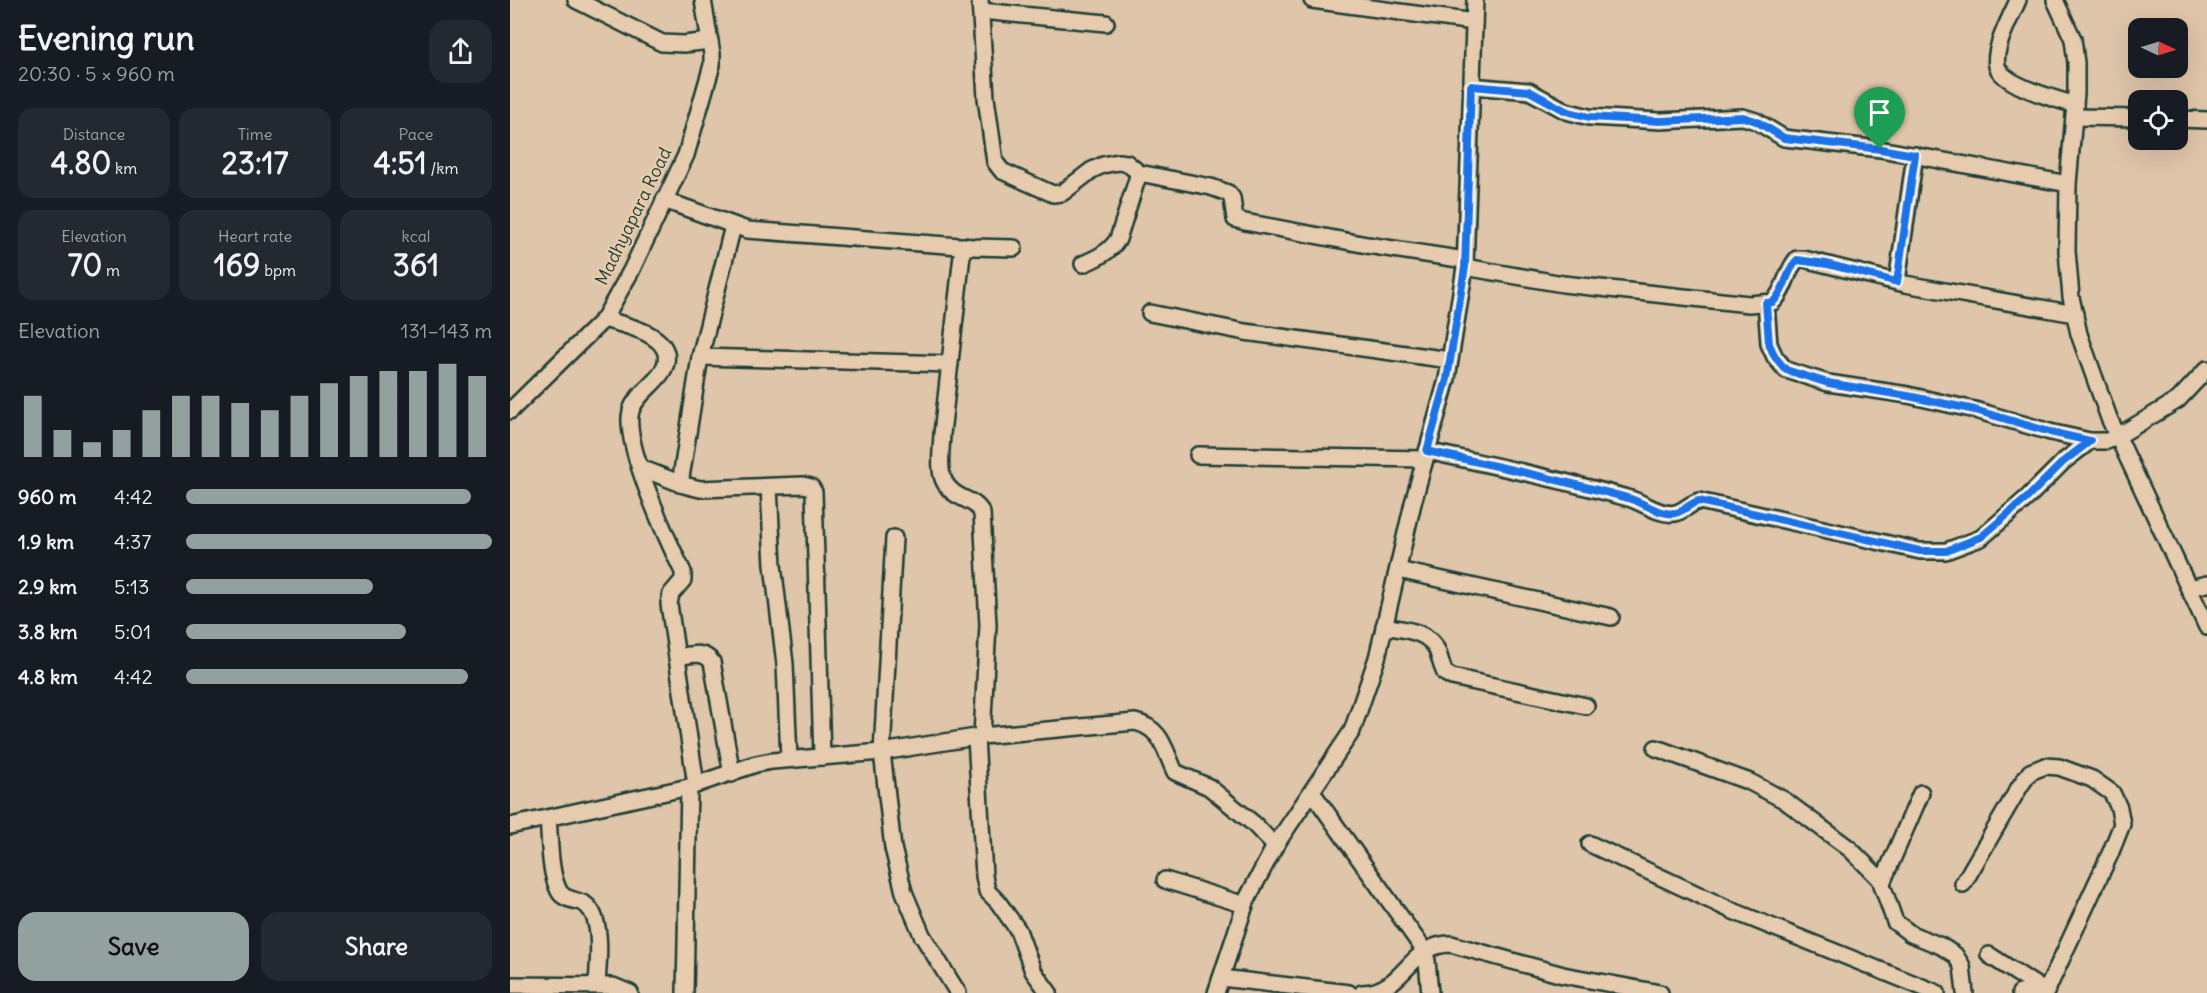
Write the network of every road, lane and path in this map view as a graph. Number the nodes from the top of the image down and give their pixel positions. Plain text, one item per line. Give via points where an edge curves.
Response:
1 (576, 0) edge
2 (703, 0) edge
3 (1312, 0) edge
4 (1475, 0) edge
5 (2018, 0) edge
6 (2055, 0) edge
7 (981, 6) edge
8 (1474, 22) junction
9 (1106, 23) dead end
10 (710, 41) junction
11 (1471, 86) junction
12 (2074, 111) junction
13 (2128, 117) edge
14 (2188, 119) edge
15 (2207, 120) edge
16 (1915, 155) junction
17 (1139, 173) junction
18 (2068, 184) junction
19 (664, 200) junction
20 (733, 226) junction
21 (963, 246) junction
22 (1014, 248) dead end
23 (1083, 264) dead end
24 (1465, 264) junction
25 (1897, 282) junction
26 (1766, 303) junction
27 (1150, 313) dead end
28 (2075, 314) junction
29 (604, 319) junction
30 (700, 357) junction
31 (1450, 360) junction
32 (950, 364) junction
33 (2207, 369) edge
34 (510, 411) edge
35 (2118, 436) junction
36 (2090, 441) junction
37 (1198, 455) dead end
38 (1426, 455) junction
39 (641, 468) junction
40 (680, 484) junction
41 (769, 486) junction
42 (894, 538) dead end
43 (1398, 570) junction
44 (2207, 584) edge
45 (2189, 588) junction
46 (1611, 617) dead end
47 (1384, 626) junction
48 (2207, 627) edge
49 (677, 657) junction
50 (1586, 706) dead end
51 (979, 736) junction
52 (1656, 748) dead end
53 (882, 752) junction
54 (822, 758) junction
55 (789, 759) junction
56 (732, 774) junction
57 (693, 786) junction
58 (1312, 792) junction
59 (1921, 793) dead end
60 (548, 818) junction
61 (510, 826) edge
62 (1590, 844) dead end
63 (1275, 846) junction
64 (1165, 880) dead end
65 (1882, 883) junction
66 (1963, 884) dead end
67 (1245, 905) junction
68 (1424, 950) junction
69 (1989, 955) dead end
70 (1221, 978) junction
71 (510, 985) edge
72 (597, 985) junction
73 (630, 993) edge
74 (685, 993) edge
75 (958, 993) edge
76 (1049, 993) edge
77 (1216, 993) edge
78 (1348, 993) edge
79 (1362, 993) edge
80 (1430, 993) edge
81 (1660, 993) edge
82 (1937, 993) edge
83 (1965, 993) edge
84 (2019, 993) edge
85 (2047, 993) edge

1 - 10 street via 662,43
2 - 10 street, Madhyapara Road
3 - 8 street
4 - 8 street
5 - 12 street via 1999,45 1997,66 2020,87
6 - 12 street via 2073,39
7 - 9 street
7 - 17 street via 987,109 994,162 1002,171 1053,194 1103,165 1127,163
8 - 11 street
10 - 19 street, Madhyapara Road via 712,65 686,155
11 - 16 street via 1529,91 1566,111 1589,117 1660,121 1743,117 1784,138
11 - 24 street
12 - 13 street
12 - 18 street
14 - 15 street
16 - 18 street
16 - 25 street
17 - 23 street via 1118,239 1099,257
17 - 24 street via 1228,193 1235,219 1245,222
18 - 28 street via 2067,250
19 - 20 street
19 - 29 street, Madhyapara Road
20 - 21 street
20 - 30 street
21 - 22 street
21 - 32 street
24 - 26 street via 1573,285
24 - 31 street
25 - 26 street via 1816,261 1797,260 1778,298
25 - 28 street
26 - 36 street via 1769,344 1786,370 1828,383 1975,410
27 - 31 street via 1245,332
28 - 35 street
29 - 34 street, Madhyapara Road
29 - 39 street via 657,339 666,354 661,372 636,398 630,411
30 - 32 street
30 - 40 street
31 - 38 street
32 - 51 street via 942,434 943,483 950,492 977,505 982,513 988,625
33 - 35 street via 2178,400
35 - 36 street
35 - 45 street
36 - 38 street via 1981,537 1946,551 1910,549 1699,501 1676,513 1667,513 1531,474
37 - 38 street
38 - 43 street
39 - 40 street
39 - 49 street via 653,508 683,572 683,580 671,594 669,604
40 - 41 street via 700,489
41 - 54 street via 803,485 814,492
41 - 55 street
42 - 53 street
43 - 46 street
43 - 47 street
44 - 45 street
45 - 48 street
47 - 50 street via 1419,633 1431,640 1445,673 1452,677
47 - 58 street via 1352,730
49 - 56 street via 699,653 712,662
49 - 57 street
51 - 53 street
51 - 63 street via 1085,725 1147,725 1160,737 1175,771 1209,787
51 - 76 street via 987,891 1018,930 1033,971
52 - 65 street via 1750,782 1784,800 1850,849
53 - 54 street
53 - 75 street via 893,848 904,892 922,935
54 - 55 street
55 - 56 street via 756,764
56 - 57 street
57 - 60 street
57 - 74 street
58 - 63 street
58 - 68 street
59 - 65 street
60 - 61 street
60 - 72 street via 559,892 586,905 595,916
62 - 82 street via 1733,911
63 - 67 street
64 - 67 street
65 - 83 street via 1895,922 1955,955 1962,966
66 - 85 street via 2030,772 2045,766 2059,767 2092,778 2112,793 2122,824
67 - 70 street
68 - 79 street via 1385,988
68 - 80 street
68 - 81 street via 1451,944 1563,975
69 - 85 street
70 - 77 street
70 - 78 street
71 - 72 street
72 - 73 street
84 - 85 street

